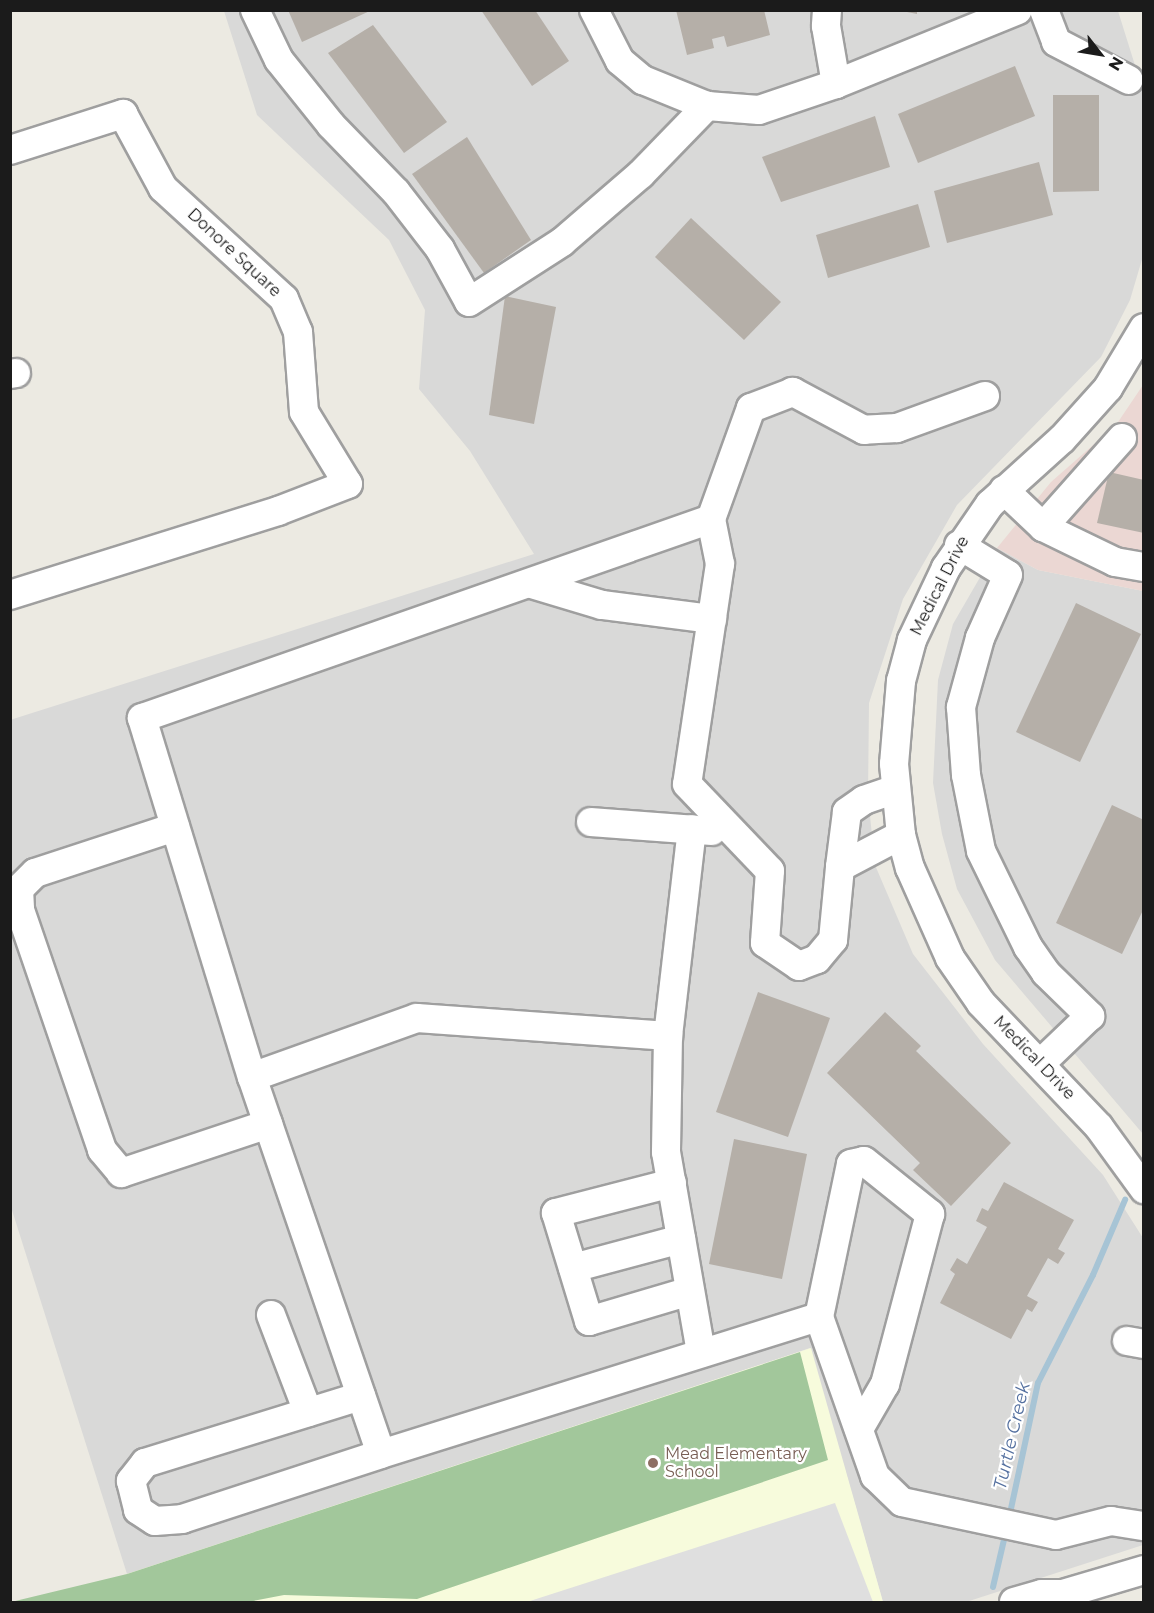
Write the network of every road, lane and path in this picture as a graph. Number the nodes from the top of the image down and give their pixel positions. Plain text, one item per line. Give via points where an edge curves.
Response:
1 (255, 10) edge
2 (594, 10) edge
3 (827, 10) edge
4 (1018, 10) edge
5 (1044, 10) edge
6 (1129, 80) dead end
7 (836, 84) junction
8 (707, 106) junction
9 (10, 150) edge
10 (1143, 327) edge
11 (985, 396) dead end
12 (1089, 412) junction
13 (1133, 442) edge
14 (1004, 490) junction
15 (711, 519) junction
16 (1043, 527) junction
17 (960, 545) junction
18 (1143, 567) edge
19 (532, 584) junction
20 (10, 595) edge
21 (712, 619) junction
22 (896, 789) junction
23 (591, 822) dead end
24 (175, 827) junction
25 (692, 829) junction
26 (738, 833) junction
27 (901, 835) junction
28 (840, 867) junction
29 (668, 1036) junction
30 (1041, 1063) junction
31 (252, 1077) junction
32 (267, 1124) junction
33 (672, 1183) junction
34 (1143, 1189) edge
35 (681, 1239) junction
36 (573, 1268) junction
37 (690, 1291) junction
38 (271, 1314) dead end
39 (819, 1317) junction
40 (701, 1353) junction
41 (361, 1396) junction
42 (308, 1412) junction
43 (859, 1429) junction
44 (381, 1454) junction
45 (1143, 1526) edge
46 (1143, 1570) edge
47 (1014, 1602) edge

1 - 8 street via 279,60 331,125 396,192 440,249 469,302 562,242 641,174
2 - 8 street via 620,61 643,81
3 - 7 street
4 - 7 street
5 - 6 street via 1056,42
7 - 8 street via 768,109
9 - 20 street, Donore Square via 123,114 163,188 284,299 298,332 304,412 348,484 278,511
10 - 12 street, Medical Drive via 1108,388
11 - 15 street via 897,428 864,430 793,392 751,408
12 - 13 street
12 - 14 street, Medical Drive
13 - 16 street
14 - 16 street
14 - 17 street, Medical Drive
15 - 19 street
15 - 21 street via 720,564
16 - 18 street via 1115,562
17 - 22 street, Medical Drive via 922,614 901,681 895,724
17 - 30 street via 1008,575 980,638 961,706 966,775 981,851 1028,947 1046,973 1090,1016
19 - 21 street via 602,605
19 - 24 street via 142,718
21 - 26 street via 687,784
22 - 27 street, Medical Drive
22 - 28 street via 864,800 847,812
23 - 25 street
24 - 31 street
24 - 32 street via 36,873 19,889 20,910 102,1150 121,1173
25 - 26 street
25 - 29 street
26 - 28 street via 770,872 765,943 800,966 817,959 833,940
27 - 28 street
27 - 30 street, Medical Drive via 919,894 950,958 981,1003
29 - 31 street via 417,1018
29 - 33 street via 666,1152
30 - 34 street, Medical Drive via 1099,1127
31 - 32 street
32 - 41 street
33 - 35 street
33 - 36 street via 556,1213
35 - 36 street
35 - 37 street
36 - 37 street via 590,1321
37 - 40 street
38 - 42 street
39 - 40 street
39 - 43 street
39 - 43 street via 851,1164 864,1161 930,1214 885,1384
40 - 44 street
41 - 42 street
41 - 44 street
42 - 44 street via 146,1463 131,1481 138,1510 155,1521 182,1519
43 - 45 street via 875,1476 902,1502 1056,1535 1111,1521
46 - 47 street via 1064,1594 1042,1594

